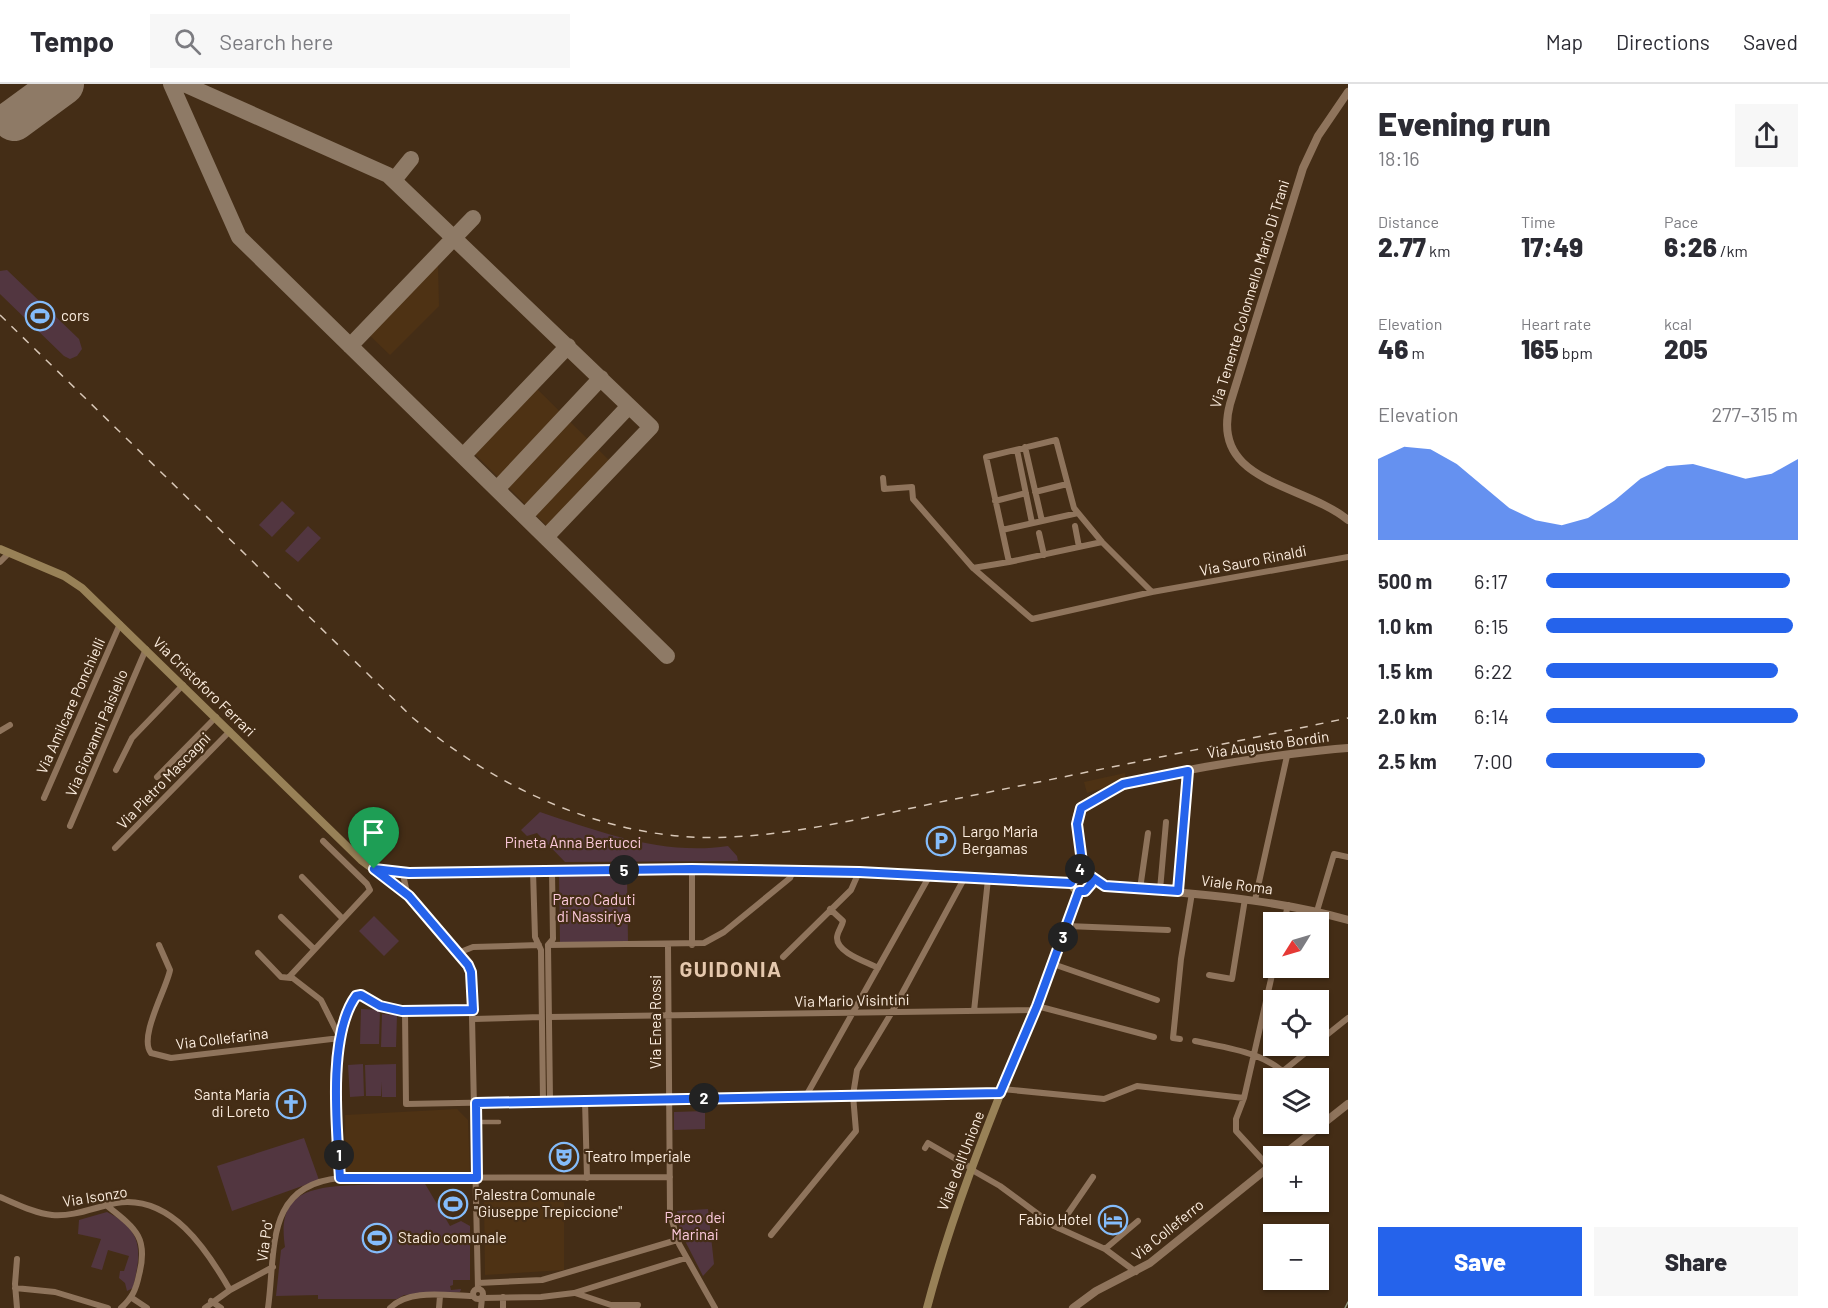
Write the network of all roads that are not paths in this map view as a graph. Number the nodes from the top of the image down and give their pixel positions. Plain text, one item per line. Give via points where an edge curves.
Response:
1 (1348, 92) edge
2 (1025, 447) junction
3 (1017, 450) junction
4 (883, 478) dead end
5 (1067, 484) junction
6 (1035, 492) junction
7 (1026, 493) junction
8 (995, 501) junction
9 (1078, 513) junction
10 (1348, 520) edge
11 (1042, 521) junction
12 (1032, 523) junction
13 (1075, 526) dead end
14 (1002, 530) junction
15 (1039, 533) dead end
16 (1102, 542) junction
17 (1079, 547) junction
18 (0, 549) edge
19 (9, 553) junction
20 (1044, 555) junction
21 (1348, 557) edge
22 (0, 562) edge
23 (1009, 562) junction
24 (973, 568) junction
25 (1152, 592) junction
26 (120, 624) junction
27 (146, 649) junction
28 (183, 685) junction
29 (216, 717) junction
30 (10, 725) dead end
31 (0, 731) edge
32 (230, 731) junction
33 (1348, 748) edge
34 (1287, 756) junction
35 (116, 770) dead end
36 (1188, 771) junction
37 (158, 777) dead end
38 (44, 798) dead end
39 (1166, 822) dead end
40 (70, 826) dead end
41 (1148, 833) dead end
42 (323, 841) dead end
43 (115, 848) dead end
44 (1348, 857) edge
45 (1082, 862) junction
46 (374, 869) junction
47 (692, 869) junction
48 (552, 871) junction
49 (793, 871) junction
50 (1078, 871) junction
51 (533, 872) junction
52 (859, 872) junction
53 (406, 873) junction
54 (1089, 874) junction
55 (930, 875) junction
56 (302, 877) dead end
57 (965, 877) junction
58 (988, 879) junction
59 (1071, 883) junction
60 (1140, 889) junction
61 (1160, 890) junction
62 (1079, 891) junction
63 (1178, 891) junction
64 (1192, 893) junction
65 (409, 896) junction
66 (1245, 899) junction
67 (1255, 900) junction
68 (1288, 905) junction
69 (830, 909) junction
70 (1317, 911) junction
71 (1286, 912) edge
72 (281, 917) dead end
73 (344, 919) junction
74 (1348, 920) edge
75 (1067, 926) junction
76 (1168, 930) dead end
77 (159, 945) dead end
78 (539, 945) junction
79 (548, 945) junction
80 (668, 945) junction
81 (692, 945) junction
82 (314, 949) junction
83 (258, 953) dead end
84 (458, 953) junction
85 (783, 957) dead end
86 (1053, 964) junction
87 (879, 968) junction
88 (1209, 975) dead end
89 (291, 978) junction
90 (1271, 978) edge
91 (1157, 1000) dead end
92 (1036, 1008) junction
93 (473, 1010) junction
94 (405, 1011) junction
95 (974, 1011) junction
96 (892, 1012) junction
97 (853, 1013) junction
98 (668, 1016) junction
99 (545, 1017) junction
100 (1348, 1018) edge
101 (474, 1019) junction
102 (1329, 1033) edge
103 (1154, 1037) dead end
104 (340, 1038) junction
105 (1180, 1039) dead end
106 (1195, 1041) dead end
107 (1252, 1054) junction
108 (1302, 1056) edge
109 (1278, 1068) edge
110 (1287, 1068) edge
111 (1001, 1091) junction
112 (853, 1095) junction
113 (806, 1096) junction
114 (1244, 1098) junction
115 (669, 1099) junction
116 (547, 1100) junction
117 (585, 1100) junction
118 (476, 1103) junction
119 (1348, 1104) edge
120 (549, 1108) dead end
121 (476, 1122) junction
122 (499, 1122) dead end
123 (1294, 1146) edge
124 (925, 1148) dead end
125 (1263, 1157) edge
126 (973, 1169) junction
127 (1263, 1171) edge
128 (670, 1177) junction
129 (1093, 1177) dead end
130 (340, 1178) junction
131 (477, 1178) junction
132 (587, 1178) junction
133 (0, 1197) edge
134 (106, 1205) junction
135 (1138, 1221) dead end
136 (1058, 1228) junction
137 (771, 1235) dead end
138 (677, 1240) junction
139 (1105, 1249) junction
140 (17, 1258) dead end
141 (686, 1258) junction
142 (273, 1267) junction
143 (1137, 1272) junction
144 (478, 1286) junction
145 (15, 1288) junction
146 (230, 1290) junction
147 (574, 1293) junction
148 (440, 1296) junction
149 (473, 1296) junction
150 (503, 1297) junction
151 (132, 1298) junction
152 (482, 1298) junction
153 (211, 1301) junction
154 (392, 1307) edge
155 (17, 1308) edge
156 (108, 1308) edge
157 (121, 1308) edge
158 (147, 1308) edge
159 (205, 1308) edge
160 (221, 1308) edge
161 (268, 1308) edge
162 (439, 1308) edge
163 (481, 1308) edge
164 (503, 1308) edge
165 (636, 1308) edge
166 (715, 1308) edge
167 (927, 1308) edge
168 (1073, 1308) edge

1 - 10 street, Via Tenente Colonnello Mario Di Trani via 1302,168 1226,427 1230,446 1243,465
2 - 3 street
2 - 5 street via 1056,440
2 - 6 street
3 - 7 street
3 - 8 street via 986,458
4 - 24 street via 884,489 912,487 913,499
5 - 6 street
5 - 9 street
6 - 11 street
7 - 8 street
7 - 12 street
8 - 14 street
9 - 11 street
9 - 16 street
11 - 12 street
12 - 14 street
13 - 17 street
14 - 23 street
15 - 20 street
16 - 17 street
16 - 25 street
17 - 20 street
18 - 19 main road, Via Cristoforo Ferrari
19 - 22 street
19 - 26 main road, Via Cristoforo Ferrari via 74,582
20 - 23 street
21 - 25 street, Via Sauro Rinaldi
23 - 24 street
24 - 25 street, Via Sauro Rinaldi via 1032,619
26 - 27 main road, Via Cristoforo Ferrari
26 - 38 street, Via Amilcare Ponchielli
27 - 28 main road, Via Cristoforo Ferrari
27 - 40 street, Via Giovanni Paisiello
28 - 29 main road, Via Cristoforo Ferrari
28 - 35 street via 130,739
29 - 32 main road, Via Cristoforo Ferrari
29 - 37 street
30 - 31 street
32 - 43 street, Via Pietro Mascagni
32 - 46 main road, Via Cristoforo Ferrari via 361,861
33 - 34 street, Via Augusto Bordin
34 - 36 street, Via Augusto Bordin
34 - 67 street
36 - 45 street, Via Augusto Bordin via 1132,782 1079,810
36 - 63 street
39 - 61 street
41 - 60 street
42 - 73 street via 369,888 367,896
44 - 70 street via 1334,854
45 - 50 street
45 - 54 street
46 - 53 main road
46 - 65 street
47 - 48 main road
47 - 49 main road
47 - 81 street
48 - 51 main road
48 - 79 street via 553,939
49 - 52 main road
49 - 81 street via 790,878 724,932
50 - 54 main road, Viale Roma
50 - 59 main road
51 - 53 main road
51 - 78 street via 535,937
52 - 55 main road
52 - 69 street via 851,890
53 - 65 street via 404,884
54 - 60 street, Viale Roma via 1102,886
54 - 62 main road via 1090,887
55 - 57 main road
55 - 87 street
56 - 73 street
57 - 58 main road
57 - 96 street
58 - 59 main road
58 - 95 street
59 - 62 main road
60 - 61 street, Viale Roma
61 - 63 street, Viale Roma
62 - 75 main road, Viale dell'Unione
63 - 64 street, Viale Roma
64 - 66 street, Viale Roma
64 - 105 street via 1173,1038
65 - 84 street
66 - 67 street, Viale Roma
66 - 88 street via 1232,979
67 - 68 street, Viale Roma
68 - 70 street, Viale Roma
68 - 71 street
69 - 85 street
69 - 87 street via 843,921 837,943 846,952
70 - 74 street, Viale Roma
72 - 82 street
73 - 82 street
75 - 76 street
75 - 86 main road, Viale dell'Unione
77 - 104 street, Via Collefarina via 170,969 155,1010 148,1044 151,1053 171,1058
78 - 84 street via 473,947
78 - 99 street
79 - 80 street
79 - 99 street
80 - 81 street
80 - 98 street, Via Enea Rossi
82 - 89 street via 292,971
83 - 89 street via 281,977
84 - 93 street via 471,972
86 - 91 street
86 - 92 main road, Viale dell'Unione
87 - 97 street
89 - 104 street via 321,1000
90 - 107 street
92 - 95 street, Via Mario Visintini
92 - 103 street, Via Mario Visintini
92 - 111 main road, Viale dell'Unione
93 - 94 street
93 - 101 street
94 - 104 street via 356,996
94 - 118 street via 406,1104
95 - 96 street, Via Mario Visintini
96 - 97 street, Via Mario Visintini
96 - 112 street via 857,1070
97 - 98 street, Via Mario Visintini
97 - 113 street
98 - 99 street, Via Mario Visintini
98 - 115 street, Via Enea Rossi
99 - 101 street, Via Mario Visintini
99 - 116 street
100 - 102 street
101 - 118 street
104 - 130 street
106 - 107 street
107 - 109 street
107 - 114 street
108 - 110 street
111 - 112 street
111 - 114 street via 1104,1099 1137,1086
111 - 126 main road, Viale dell'Unione
112 - 113 street
112 - 137 street via 856,1131
113 - 115 street
114 - 125 street via 1236,1131
115 - 117 street
115 - 128 street, Via Enea Rossi
116 - 117 street
116 - 118 street
116 - 120 street
117 - 132 street
118 - 121 street
119 - 123 street
121 - 122 street
121 - 131 street
124 - 126 street via 928,1143
126 - 136 street
126 - 167 main road, Viale dell'Unione via 941,1254
127 - 143 street, Via Colleferro
128 - 132 street, Via Po'
128 - 138 street, Via Enea Rossi via 669,1206
129 - 136 street
130 - 131 street, Via Po'
130 - 142 street, Via Po' via 310,1185 288,1202 278,1224
131 - 132 street, Via Po'
131 - 144 street
133 - 134 street, Via Isonzo via 52,1215
134 - 146 street, Via Isonzo via 139,1204 177,1221 204,1248
134 - 151 street via 131,1225 142,1244 144,1257
135 - 139 street
136 - 139 street
138 - 141 street, Via Enea Rossi
138 - 144 street via 542,1280
139 - 143 street
140 - 145 street
141 - 147 street
141 - 166 street, Via Enea Rossi
142 - 146 street
142 - 161 street, Via Po'
143 - 168 street, Via Colleferro via 1096,1291
144 - 149 street
144 - 152 street
145 - 155 street
145 - 156 street via 55,1292
146 - 153 street
147 - 150 street
147 - 165 street via 611,1305 638,1305
148 - 149 street
148 - 154 street via 409,1297
148 - 162 street
149 - 152 street
150 - 152 street
150 - 164 street
151 - 157 street
151 - 158 street
152 - 163 street
153 - 159 street
153 - 160 street

